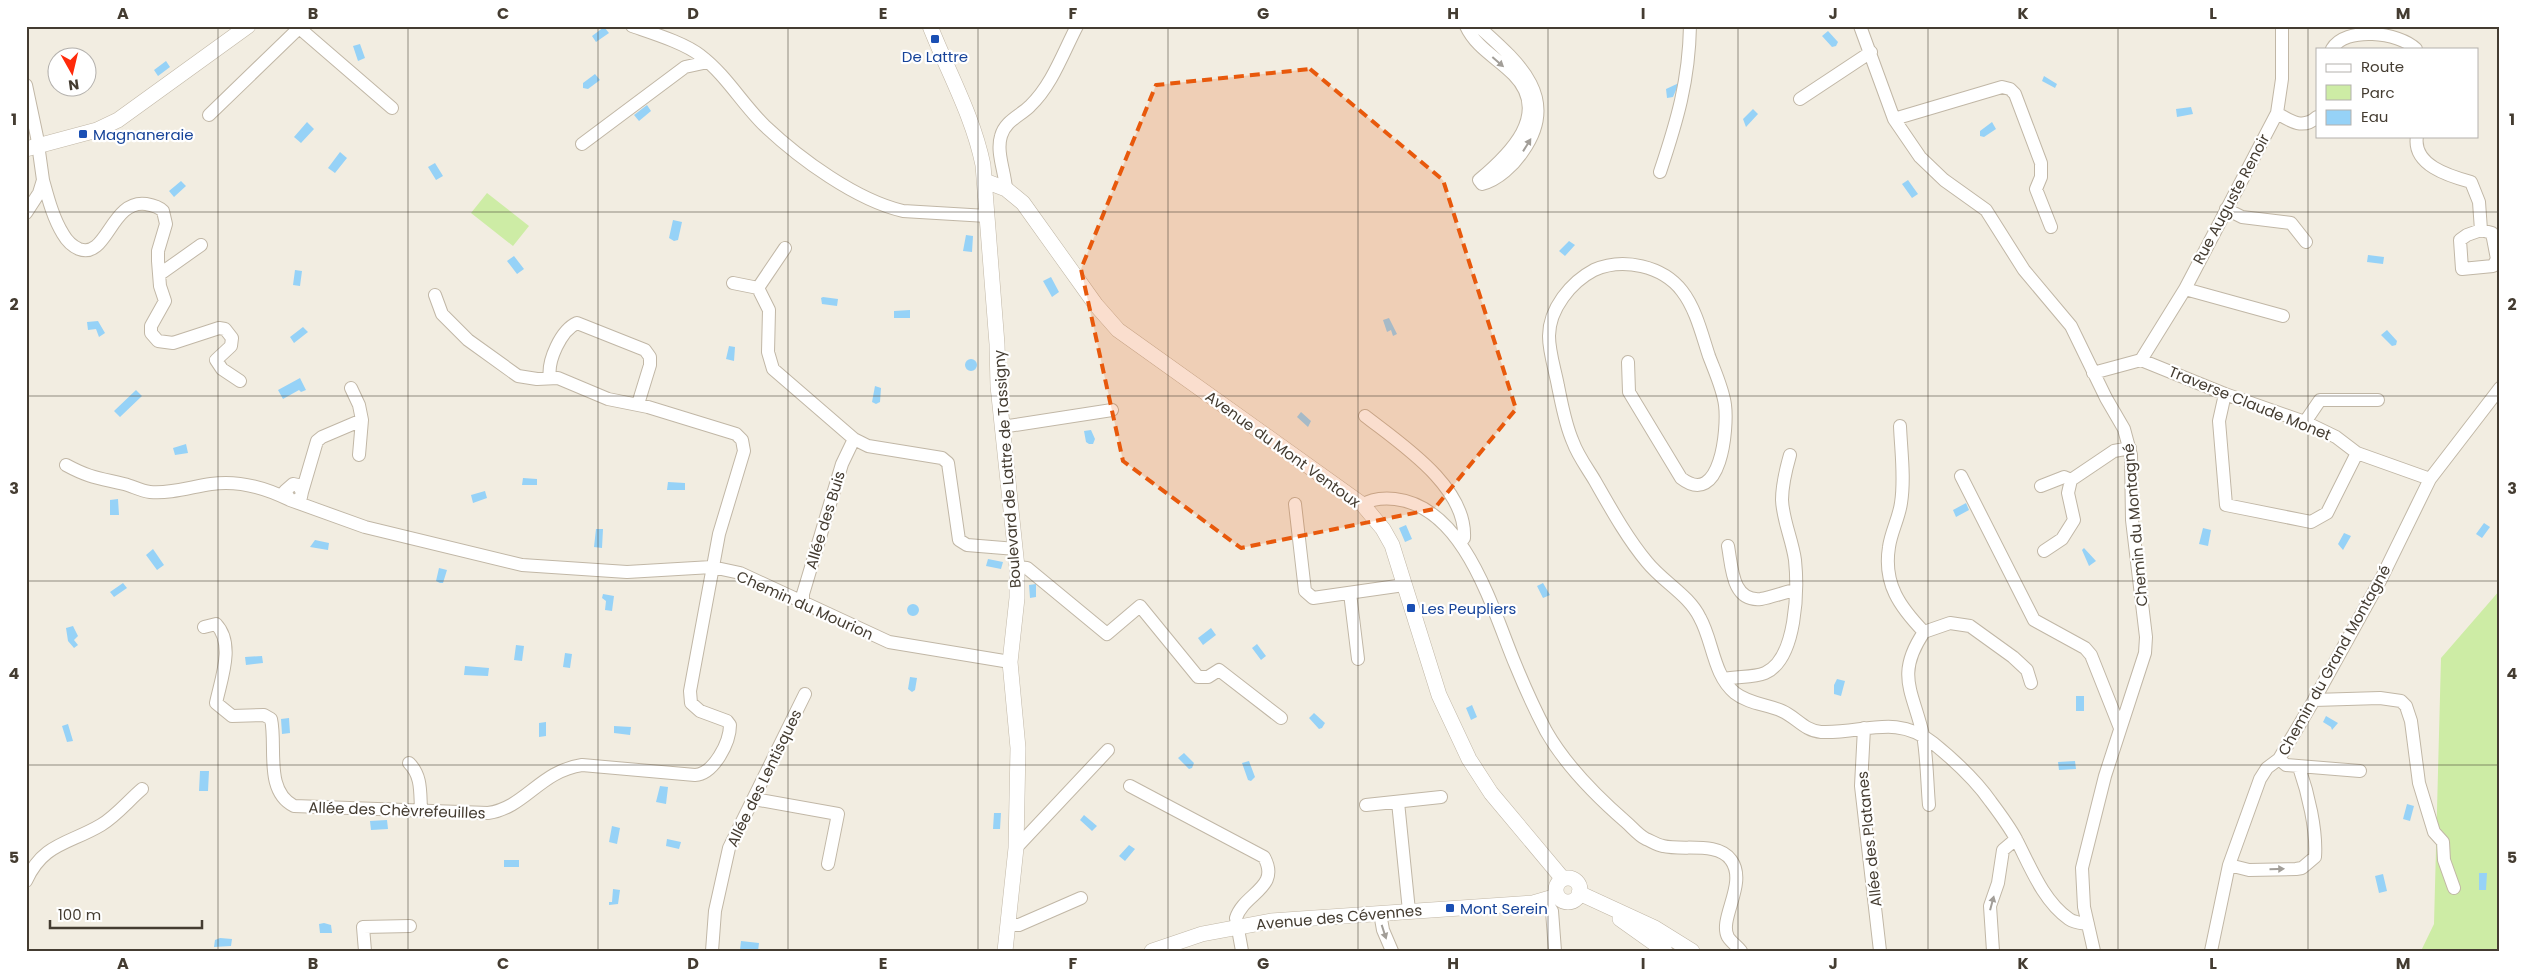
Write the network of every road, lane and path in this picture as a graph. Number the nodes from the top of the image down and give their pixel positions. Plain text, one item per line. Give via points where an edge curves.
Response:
1 (632, 26) edge
2 (930, 26) edge
3 (1076, 26) edge
4 (1466, 26) edge
5 (1478, 26) edge
6 (1690, 26) edge
7 (1860, 26) edge
8 (2282, 26) edge
9 (245, 27) edge
10 (298, 27) edge
11 (2333, 48) edge
12 (2415, 48) edge
13 (1872, 52) junction
14 (708, 62) junction
15 (26, 85) edge
16 (1800, 99) dead end
17 (392, 108) dead end
18 (2277, 113) junction
19 (209, 114) dead end
20 (2316, 118) edge
21 (1894, 119) junction
22 (2417, 138) edge
23 (582, 144) dead end
24 (32, 147) edge
25 (1660, 172) dead end
26 (43, 180) junction
27 (985, 181) junction
28 (1006, 189) junction
29 (2226, 209) junction
30 (26, 213) edge
31 (987, 216) junction
32 (2050, 227) dead end
33 (2481, 230) dead end
34 (2306, 242) dead end
35 (201, 245) dead end
36 (785, 248) dead end
37 (160, 274) junction
38 (733, 283) dead end
39 (758, 288) junction
40 (2185, 288) junction
41 (435, 295) dead end
42 (2284, 316) dead end
43 (2142, 360) junction
44 (1628, 362) dead end
45 (2093, 373) junction
46 (550, 378) junction
47 (240, 381) dead end
48 (351, 388) dead end
49 (2500, 388) edge
50 (2225, 394) junction
51 (2378, 400) dead end
52 (638, 404) junction
53 (1112, 410) dead end
54 (1365, 416) dead end
55 (362, 420) junction
56 (2306, 422) junction
57 (1900, 426) dead end
58 (1002, 427) junction
59 (854, 439) junction
60 (2130, 448) junction
61 (2357, 453) junction
62 (359, 455) dead end
63 (1790, 455) dead end
64 (66, 465) dead end
65 (1960, 476) dead end
66 (2430, 479) junction
67 (2072, 480) junction
68 (2041, 486) dead end
69 (296, 494) junction
70 (1295, 504) dead end
71 (1363, 505) junction
72 (1460, 543) junction
73 (1728, 546) dead end
74 (1016, 550) junction
75 (2044, 551) dead end
76 (712, 567) junction
77 (1017, 567) junction
78 (1404, 585) junction
79 (1796, 590) junction
80 (1350, 593) junction
81 (803, 603) junction
82 (204, 627) dead end
83 (1924, 632) junction
84 (1358, 658) dead end
85 (1010, 662) junction
86 (1724, 680) junction
87 (2031, 683) dead end
88 (805, 694) dead end
89 (2314, 700) junction
90 (1281, 718) dead end
91 (1864, 728) junction
92 (2120, 728) junction
93 (1923, 736) junction
94 (1108, 750) dead end
95 (2279, 759) junction
96 (409, 763) dead end
97 (2300, 767) junction
98 (2360, 771) dead end
99 (1130, 786) dead end
100 (142, 789) dead end
101 (1441, 797) dead end
102 (754, 799) junction
103 (1398, 802) junction
104 (1929, 804) dead end
105 (1366, 805) dead end
106 (421, 810) junction
107 (2016, 839) junction
108 (1016, 848) junction
109 (828, 864) dead end
110 (2229, 865) junction
111 (1563, 879) junction
112 (26, 881) edge
113 (2454, 888) dead end
114 (1579, 893) junction
115 (1081, 898) dead end
116 (1552, 898) junction
117 (1600, 903) junction
118 (1409, 911) junction
119 (1380, 913) junction
120 (2088, 924) junction
121 (1008, 925) junction
122 (410, 926) dead end
123 (1237, 926) junction
124 (365, 951) edge
125 (712, 951) edge
126 (1006, 951) edge
127 (1152, 951) edge
128 (1242, 951) edge
129 (1392, 951) edge
130 (1555, 951) edge
131 (1665, 951) edge
132 (1692, 951) edge
133 (1741, 951) edge
134 (1880, 951) edge
135 (1993, 951) edge
136 (2094, 951) edge
137 (2211, 951) edge

1 - 14 street via 696,52
2 - 27 street, Boulevard de Lattre de Tassigny via 980,146
3 - 28 street via 1044,90 1027,109 1009,122 1001,134
4 -> 5 street via 1482,48 1514,76 1528,104 1527,121 1520,136 1501,162 1478,180 1482,184 1498,177 1520,156 1534,133 1538,112 1536,95 1528,77
6 - 25 street via 1681,110
7 - 13 street, Chemin du Montagné
8 - 18 street, Rue Auguste Renoir via 2282,79
9 - 24 street via 118,120 96,130
10 - 17 street
10 - 19 street
11 - 12 street via 2350,34 2394,36
13 - 16 street
13 - 21 street, Chemin du Montagné
14 - 23 street via 685,67
14 - 31 street via 765,126 806,160 850,189 903,211
15 - 24 street
18 - 20 street via 2301,124
18 - 29 street, Rue Auguste Renoir
21 - 32 street via 2002,87 2010,89 2015,94 2041,164 2041,177 2036,189
21 - 45 street, Chemin du Montagné via 1920,157 1944,180 1986,210 2024,270 2071,326
22 - 33 street via 2422,157 2432,167 2448,176 2471,182 2479,202
24 - 26 street
26 - 30 street
26 - 37 street via 62,234 71,246 83,250 99,245 120,212 135,203 160,208 166,224 158,251
27 - 28 street, Avenue du Mont Ventoux
27 - 31 street, Boulevard de Lattre de Tassigny
28 - 71 street, Avenue du Mont Ventoux via 1034,217 1096,306 1118,330
29 - 34 street via 2242,217 2291,223
29 - 40 street, Rue Auguste Renoir
31 - 58 street, Boulevard de Lattre de Tassigny
35 - 37 street
36 - 39 street
37 - 47 street via 165,301 151,326 154,339 173,343 219,328 225,329 232,338 231,346 216,360 222,369
38 - 39 street
39 - 59 street via 769,310 768,352 773,369
40 - 42 street
40 - 43 street, Rue Auguste Renoir
41 - 46 street, Allée des Chèvrefeuilles via 442,314 468,340 518,376
43 - 45 street
43 - 50 street, Traverse Claude Monet
44 - 86 street via 1629,392 1681,478 1693,485 1704,483 1718,468 1723,445 1725,405 1718,380 1694,313 1682,291 1667,278 1632,264 1595,270 1570,288 1559,302 1549,334 1565,420 1573,444 1637,548 1700,617
45 - 60 street, Chemin du Montagné via 2124,429
46 - 52 street, Allée des Chèvrefeuilles via 558,378 608,399
46 - 52 street via 550,363 568,327 576,323 645,350 650,356
48 - 55 street
49 - 66 street, Chemin du Grand Montagné
50 - 56 street, Traverse Claude Monet
50 - 61 street via 2220,421 2226,505 2311,522 2327,513
51 - 56 street via 2320,400
52 - 76 street, Allée des Chèvrefeuilles via 736,434 742,440 744,451
53 - 58 street
54 - 72 street via 1407,448 1443,484 1462,523 1464,538
55 - 62 street
55 - 69 street via 317,441
56 - 61 street, Traverse Claude Monet via 2336,437
57 - 83 street via 1901,503 1889,546 1888,570 1894,595
58 - 74 street, Boulevard de Lattre de Tassigny
59 - 74 street via 868,446 942,458 948,463 958,540 967,545
59 - 81 street, Allée des Buis via 839,473
60 - 67 street via 2114,452
60 - 92 street, Chemin du Montagné via 2132,520 2145,653
61 - 66 street, Traverse Claude Monet
63 - 79 street via 1782,498 1794,558
64 - 69 street, Chemin du Mourion via 94,479 150,492 241,484
65 - 92 street via 2034,620 2092,655
66 - 89 street, Chemin du Grand Montagné
67 - 68 street via 2064,477
67 - 75 street via 2068,493 2074,520 2062,539
69 - 76 street, Chemin du Mourion via 365,527 522,565 627,572
70 - 80 street via 1305,591 1313,598
71 - 72 street via 1378,499 1412,504 1434,517
71 - 78 street, Avenue du Mont Ventoux via 1392,545
72 - 133 street via 1488,594 1516,666 1547,732 1585,783 1643,838 1663,846 1712,849 1730,858 1737,872 1727,936
73 - 79 street via 1739,593 1747,599 1762,599
74 - 77 street, Boulevard de Lattre de Tassigny
76 - 81 street, Chemin du Mourion via 740,573
76 - 106 street, Allée des Chèvrefeuilles via 690,691 691,704 730,725 728,736 709,771 695,775 582,765 552,775 497,812
77 - 85 street, Boulevard de Lattre de Tassigny
77 - 90 street via 1027,568 1107,634 1140,606 1198,677 1208,677 1220,670
78 - 80 street
78 - 111 street, Avenue du Mont Ventoux via 1439,695 1469,759 1496,801
79 - 86 street via 1790,635 1778,662 1764,673
80 - 84 street
81 - 85 street, Chemin du Mourion via 889,642
82 - 106 street, Allée des Chèvrefeuilles via 216,624 223,631 227,648 216,703 232,716 264,715 271,719 276,785 284,801 299,807
83 - 87 street via 1950,623 1970,626 2027,670
83 - 93 street via 1912,650 1907,676
85 - 108 street, Boulevard de Lattre de Tassigny via 1018,748
86 - 91 street via 1742,697 1781,710 1815,731
88 - 102 street, Allée des Lentisques
89 - 95 street, Chemin du Grand Montagné
89 - 113 street via 2380,698 2401,701 2406,706 2419,783 2434,832 2443,842 2444,860
91 - 93 street via 1890,726 1912,729
91 - 134 street, Allée des Platanes via 1861,786
92 - 120 street, Chemin du Montagné via 2082,868
93 - 104 street
93 - 107 street via 1976,782
94 - 108 street
95 - 97 street via 2286,765
95 - 110 street, Chemin du Grand Montagné via 2267,768 2254,791
96 - 106 street via 420,781
97 - 98 street
110 -> 97 street via 2249,870 2296,869 2315,857 2310,798
99 - 123 street via 1264,857 1269,867 1268,879 1237,914
100 - 112 street via 102,824 44,852
101 - 103 street
102 - 109 street via 838,814
102 - 125 street, Allée des Lentisques via 729,848 715,911
103 - 105 street
103 - 118 street
107 - 120 street via 2043,889 2057,907 2069,919
135 -> 107 street via 1990,906 1998,883 2003,850
108 - 121 street, Boulevard de Lattre de Tassigny
110 - 137 street, Chemin du Grand Montagné
111 - 114 street via 1574,880 1579,885
111 - 116 street
114 - 116 street via 1575,900 1567,902
114 - 117 street
115 - 121 street via 1018,925
116 - 118 street, Avenue des Cévennes
116 - 130 street
117 - 131 street
117 - 132 street via 1655,928
118 - 119 street, Avenue des Cévennes
119 - 123 street, Avenue des Cévennes
119 -> 129 street via 1382,930
120 - 136 street, Chemin du Montagné
121 - 126 street, Boulevard de Lattre de Tassigny
122 - 124 street via 363,927
123 - 127 street, Avenue des Cévennes
123 - 128 street

